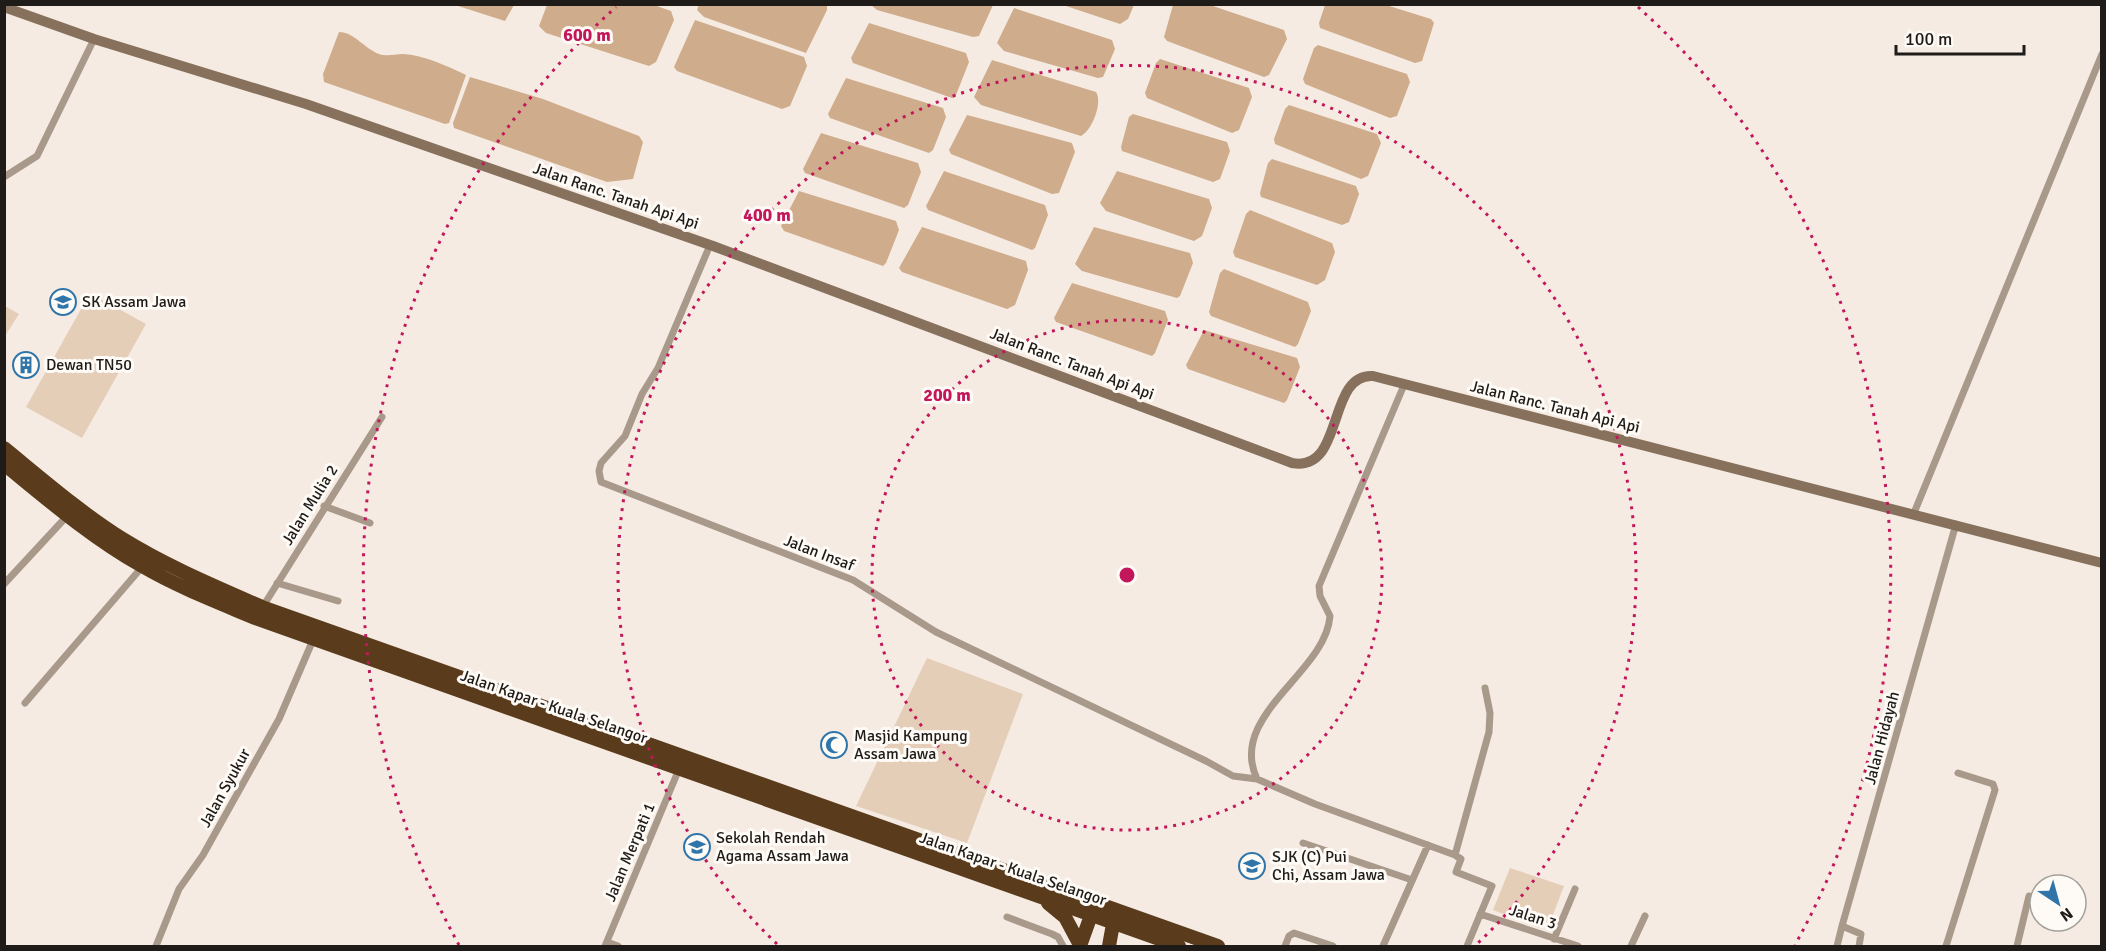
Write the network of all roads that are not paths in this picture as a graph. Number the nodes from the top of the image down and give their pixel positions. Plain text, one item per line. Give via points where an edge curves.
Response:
1 (4, 7) edge
2 (94, 39) junction
3 (2102, 54) edge
4 (4, 177) edge
5 (710, 245) junction
6 (1404, 385) junction
7 (382, 417) dead end
8 (4, 448) edge
9 (4, 464) edge
10 (324, 506) junction
11 (1914, 513) junction
12 (68, 515) junction
13 (370, 523) dead end
14 (1956, 524) junction
15 (2102, 563) edge
16 (142, 567) junction
17 (277, 583) junction
18 (4, 584) edge
19 (338, 601) dead end
20 (259, 613) junction
21 (313, 640) junction
22 (1485, 688) dead end
23 (25, 703) dead end
24 (679, 769) junction
25 (1958, 773) dead end
26 (1257, 779) junction
27 (1303, 843) dead end
28 (1428, 845) junction
29 (1455, 855) junction
30 (1412, 880) junction
31 (1575, 889) dead end
32 (1034, 894) junction
33 (2028, 900) edge
34 (1091, 905) junction
35 (1480, 914) junction
36 (1645, 916) dead end
37 (1007, 917) dead end
38 (1117, 918) junction
39 (1842, 926) junction
40 (1554, 939) junction
41 (606, 944) edge
42 (156, 946) edge
43 (618, 946) edge
44 (1063, 946) edge
45 (1080, 946) edge
46 (1109, 946) edge
47 (1179, 946) edge
48 (1218, 946) edge
49 (1285, 946) edge
50 (1334, 946) edge
51 (1383, 946) edge
52 (1467, 946) edge
53 (1578, 946) edge
54 (1631, 946) edge
55 (1838, 946) edge
56 (1859, 946) edge
57 (1946, 946) edge
58 (2017, 946) edge

1 - 2 street, Jalan Ranc. Tanah Api Api
2 - 4 street via 37,156
2 - 5 street, Jalan Ranc. Tanah Api Api via 306,104
3 - 11 street
5 - 6 street, Jalan Ranc. Tanah Api Api via 1292,463 1307,464 1320,454 1355,381 1373,376
5 - 26 street, Jalan Insaf via 625,436 601,463 601,482 853,580 936,632 1021,674 1233,776
6 - 11 street, Jalan Ranc. Tanah Api Api
6 - 26 street via 1319,586 1330,616 1324,638 1264,716 1255,735 1251,765
7 - 10 street, Jalan Mulia 2
8 - 20 highway, Jalan Kapar - Kuala Selangor via 120,538
9 - 12 highway, Jalan Kapar - Kuala Selangor
10 - 13 street
10 - 17 street, Jalan Mulia 2
11 - 14 street, Jalan Ranc. Tanah Api Api
12 - 16 highway, Jalan Kapar - Kuala Selangor
12 - 18 street
14 - 15 street, Jalan Ranc. Tanah Api Api
14 - 39 street, Jalan Hidayah
16 - 20 highway, Jalan Kapar - Kuala Selangor via 175,584
16 - 23 street
17 - 19 street
17 - 20 street, Jalan Mulia 2
20 - 21 highway, Jalan Kapar - Kuala Selangor
20 - 34 highway, Jalan Kapar - Kuala Selangor
21 - 24 highway, Jalan Kapar - Kuala Selangor
21 - 42 street, Jalan Syukur via 279,719 203,855 179,889
22 - 29 street via 1489,732
24 - 32 highway, Jalan Kapar - Kuala Selangor
24 - 41 street, Jalan Merpati 1
25 - 57 street via 1988,781 1995,790
26 - 28 street
27 - 30 street
28 - 29 street
28 - 30 street
29 - 35 street via 1461,859 1456,872 1492,886
30 - 51 street
31 - 40 street
32 - 34 highway, Jalan Kapar - Kuala Selangor
32 - 45 highway via 1065,917
33 - 58 street
34 - 38 highway, Jalan Kapar - Kuala Selangor
34 - 45 highway
35 - 40 street, Jalan 3
35 - 52 street
36 - 54 street
37 - 44 street via 1058,937
38 - 46 highway
38 - 47 highway
38 - 48 highway
39 - 55 street, Jalan Hidayah
39 - 56 street via 1861,934
40 - 53 street, Jalan 3
41 - 43 street
49 - 50 street via 1294,933

